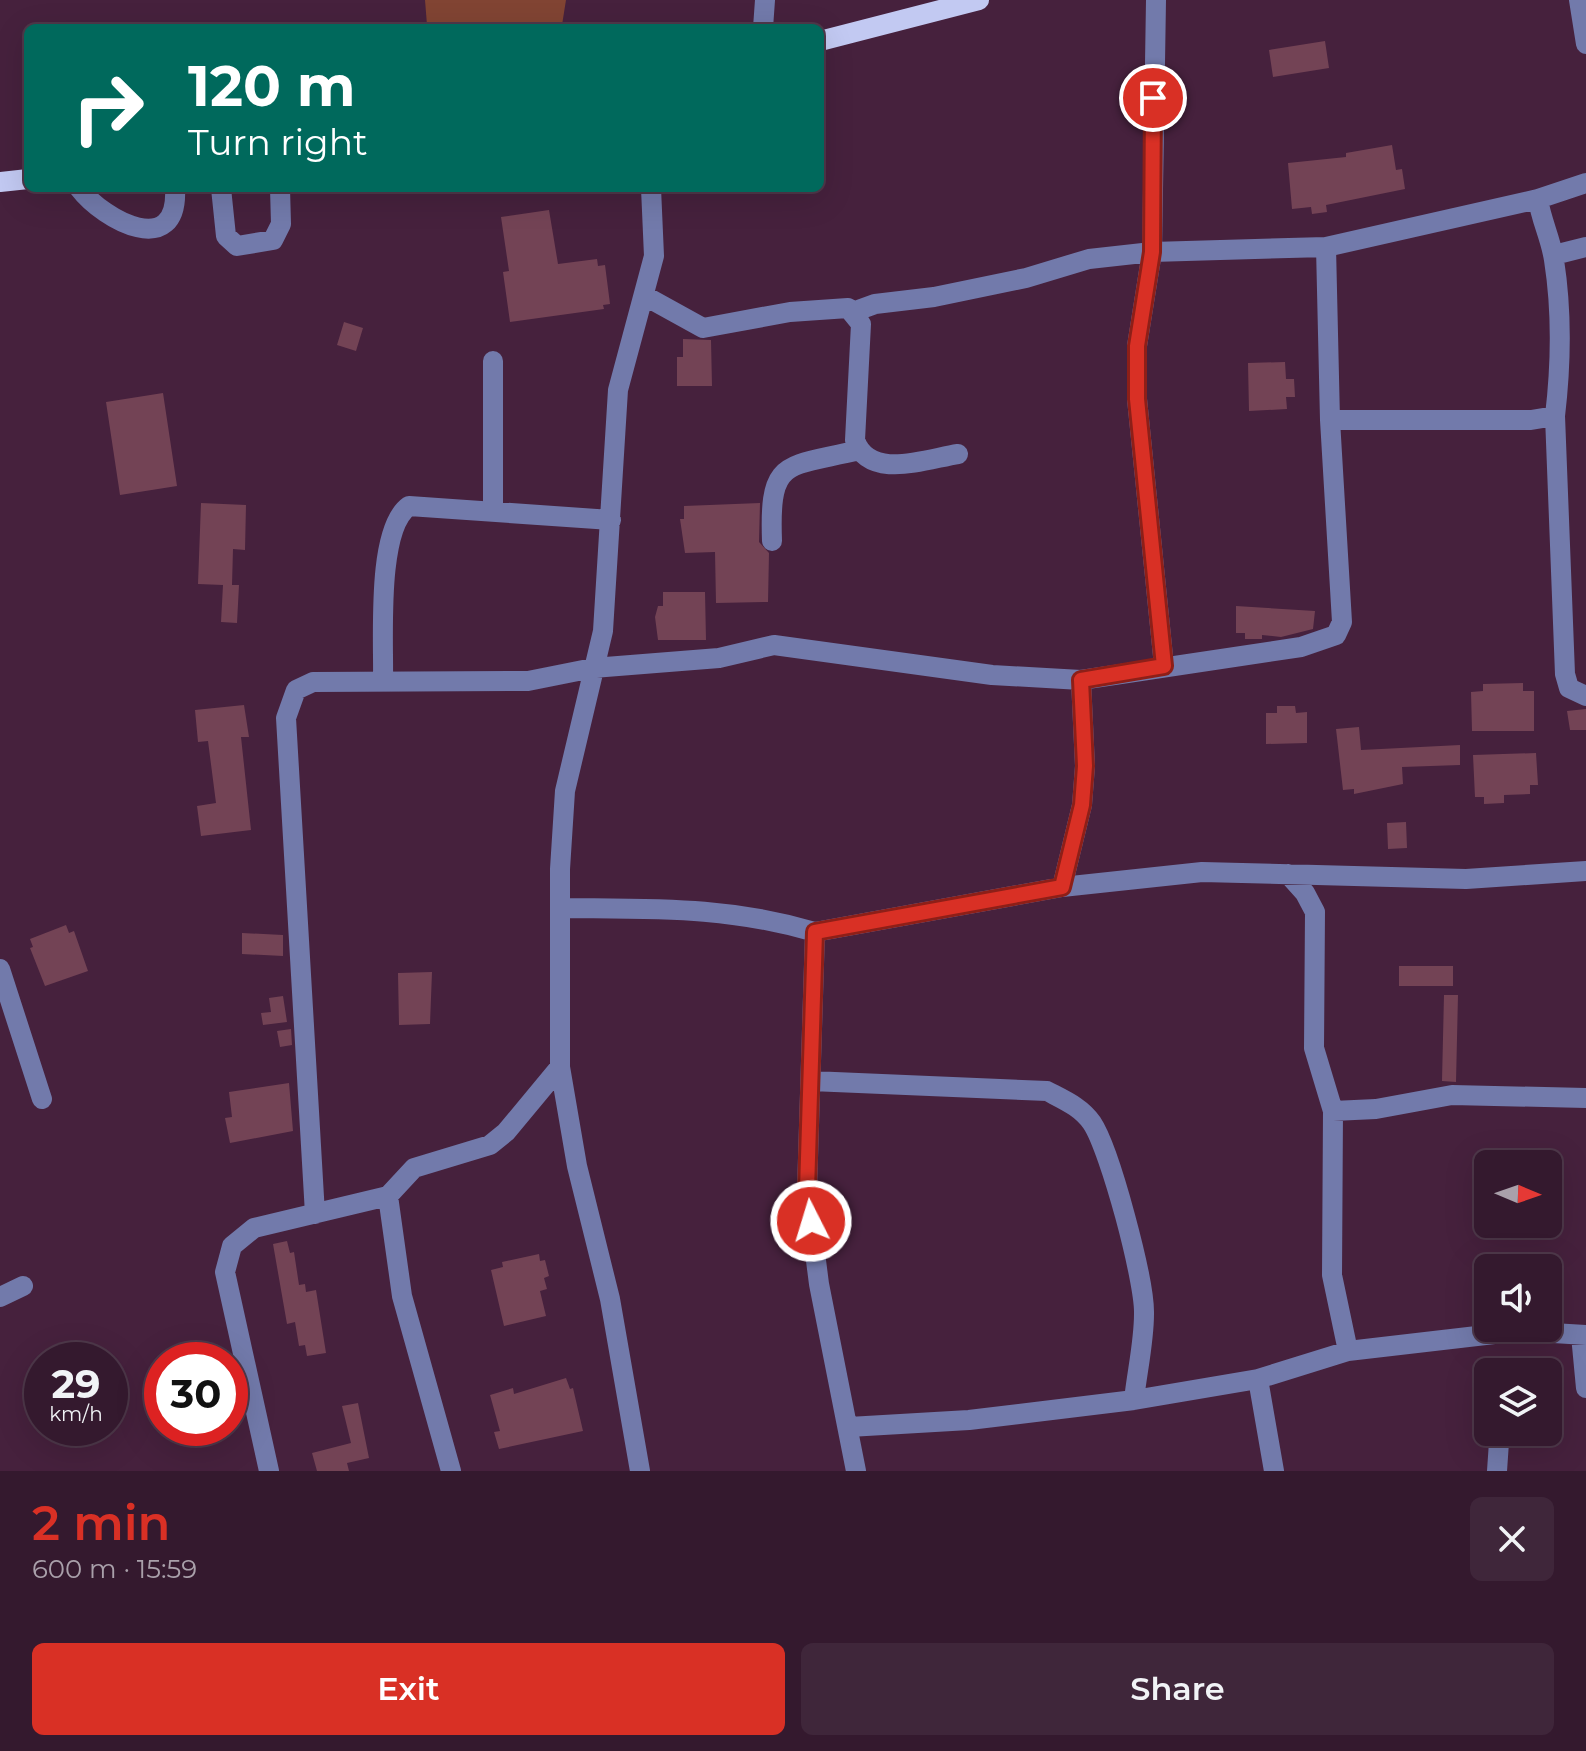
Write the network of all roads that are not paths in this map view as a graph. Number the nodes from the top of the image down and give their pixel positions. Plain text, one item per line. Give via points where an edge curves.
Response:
1 (765, 0) edge
2 (979, 0) edge
3 (1156, 0) edge
4 (1579, 0) edge
5 (763, 24) edge
6 (824, 40) edge
7 (1586, 44) edge
8 (24, 179) edge
9 (0, 182) edge
10 (1586, 183) edge
11 (82, 192) edge
12 (175, 192) edge
13 (221, 192) edge
14 (280, 192) edge
15 (651, 192) edge
16 (1538, 199) junction
17 (1326, 247) junction
18 (1586, 247) edge
19 (1152, 252) junction
20 (1554, 255) junction
21 (645, 296) junction
22 (853, 312) junction
23 (493, 361) dead end
24 (1555, 416) junction
25 (1330, 420) junction
26 (859, 450) junction
27 (958, 454) dead end
28 (493, 509) junction
29 (611, 520) junction
30 (772, 541) dead end
31 (1164, 666) junction
32 (593, 668) junction
33 (383, 680) junction
34 (1081, 680) junction
35 (1586, 696) edge
36 (1586, 871) edge
37 (1288, 874) junction
38 (1062, 887) junction
39 (562, 908) junction
40 (815, 932) junction
41 (0, 969) edge
42 (560, 1067) junction
43 (811, 1081) junction
44 (1586, 1098) edge
45 (42, 1099) dead end
46 (1333, 1111) junction
47 (388, 1196) junction
48 (315, 1214) junction
49 (23, 1286) dead end
50 (0, 1297) edge
51 (1584, 1335) edge
52 (1348, 1351) junction
53 (1258, 1379) junction
54 (1586, 1388) edge
55 (1134, 1400) junction
56 (849, 1427) junction
57 (1499, 1446) edge
58 (269, 1471) edge
59 (451, 1471) edge
60 (640, 1471) edge
61 (856, 1471) edge
62 (1274, 1471) edge
63 (1497, 1471) edge

1 - 5 street
2 - 6 main road
3 - 19 street
4 - 7 street
8 - 9 main road
10 - 16 street
11 - 12 street via 93,206 123,225 142,227 170,221
13 - 14 street via 226,236 237,246 273,240 281,224
15 - 21 street via 654,256
16 - 17 street
16 - 20 street
17 - 19 street
17 - 25 street
18 - 20 street
19 - 22 street via 1089,259 1026,278
19 - 31 street via 1137,346 1137,399
20 - 24 street via 1560,328
21 - 22 street via 703,328 802,310 840,306
21 - 29 street via 618,390
22 - 26 street via 861,324 855,440
23 - 28 street
24 - 25 street
24 - 35 street via 1565,674 1569,688
25 - 31 street via 1341,630 1290,649
26 - 27 street via 876,463 889,464
26 - 30 street via 786,468 771,499
28 - 29 street
28 - 33 street via 419,504 397,517 386,563
29 - 32 street via 603,631
31 - 34 street
32 - 33 street via 528,681
32 - 34 street via 719,658 774,645 992,675
32 - 39 street via 565,791
33 - 48 street via 303,684 289,703 286,718
34 - 38 street via 1082,805
36 - 37 street via 1466,879
37 - 38 street via 1202,872
37 - 46 street via 1315,912 1314,1048
38 - 40 street
39 - 40 street via 724,911
39 - 42 street
40 - 43 street
41 - 45 street
42 - 47 street via 490,1145 414,1168
42 - 60 street
43 - 55 street via 1047,1091 1075,1105 1101,1145 1142,1280 1144,1314
43 - 56 street via 807,1190 819,1284
44 - 46 street via 1452,1095
46 - 52 street via 1332,1275
47 - 48 street
47 - 59 street via 402,1296
48 - 58 street via 254,1228 227,1257 225,1272
49 - 50 street
51 - 52 street via 1520,1331
51 - 54 street
52 - 53 street
53 - 55 street
53 - 62 street
55 - 56 street via 969,1420
56 - 61 street
57 - 63 street

